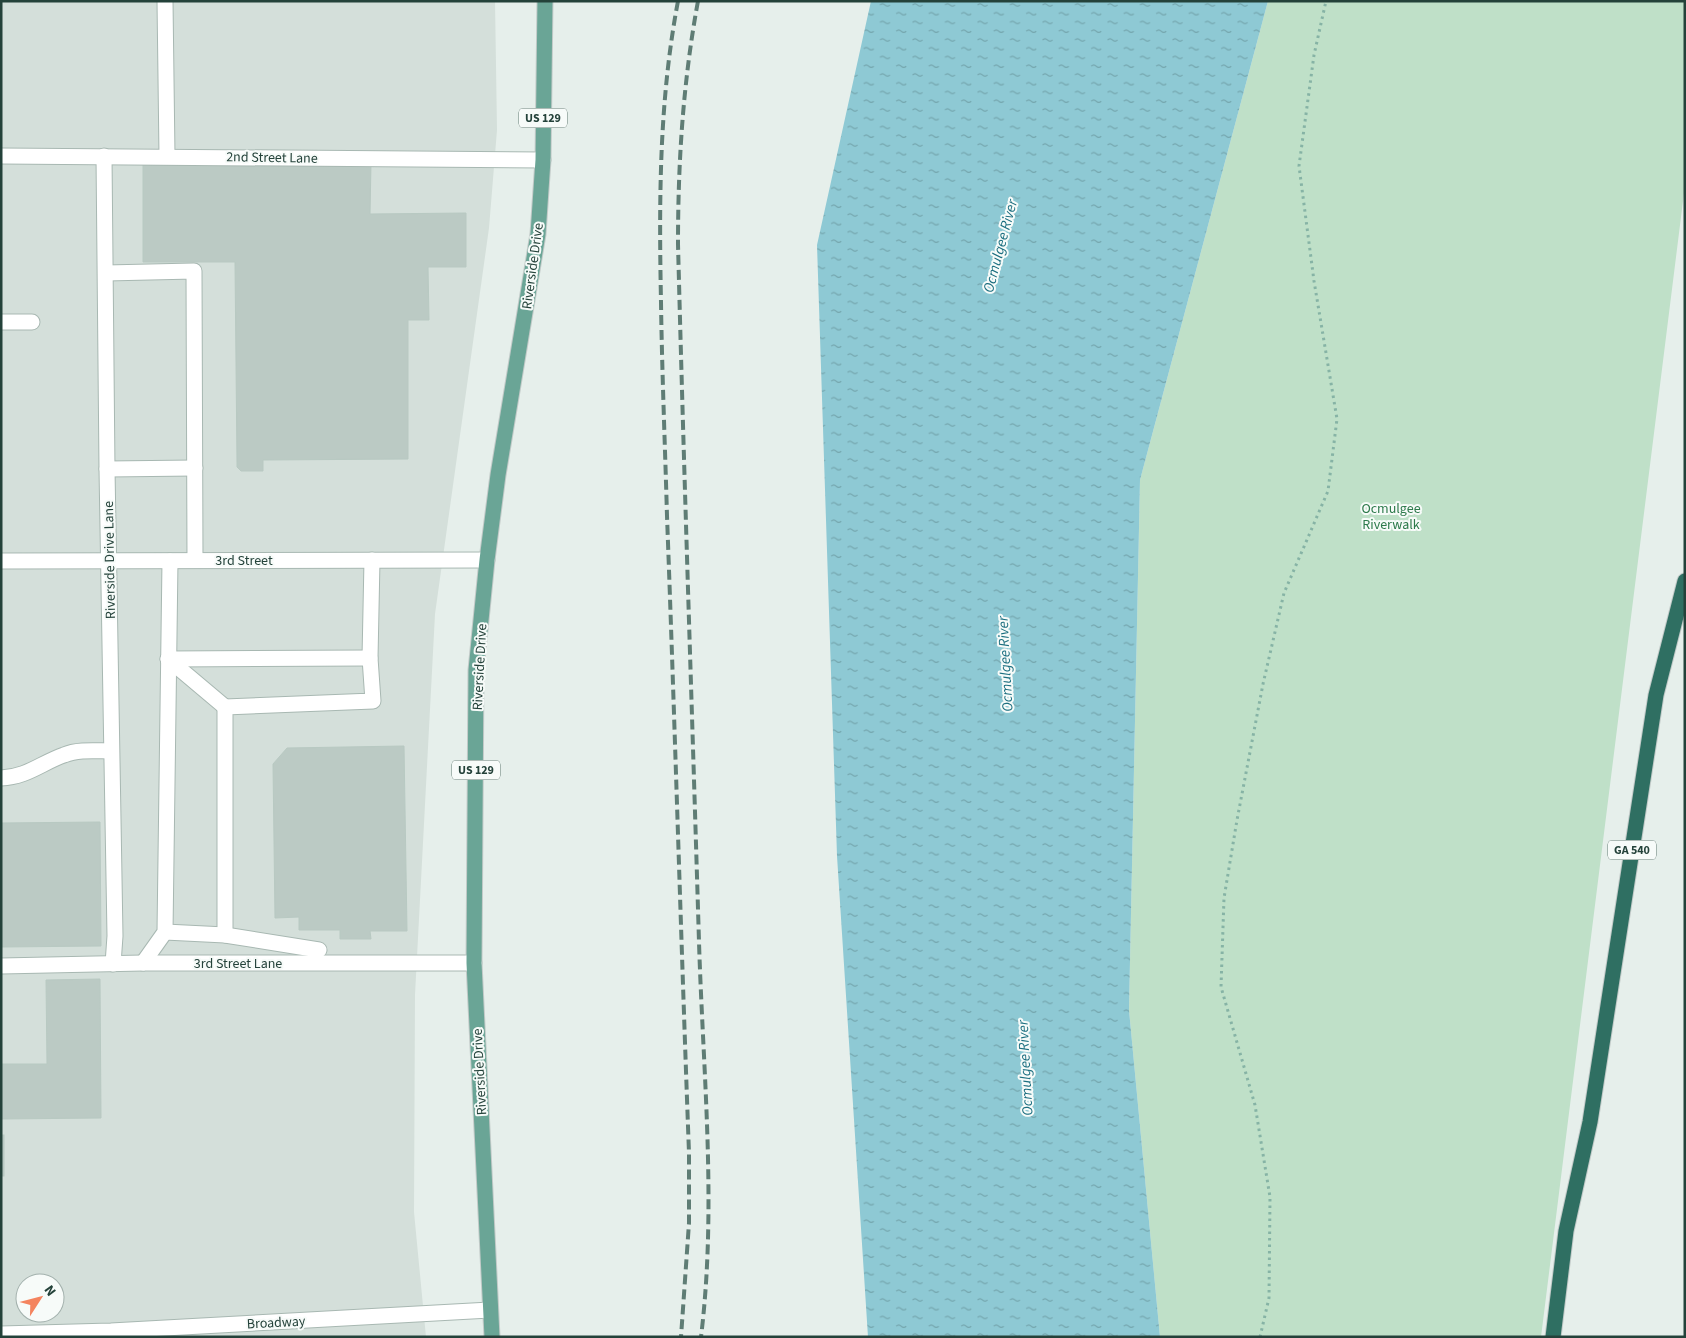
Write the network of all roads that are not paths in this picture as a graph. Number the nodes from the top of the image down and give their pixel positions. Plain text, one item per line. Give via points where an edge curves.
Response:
1 (165, 1) edge
2 (545, 1) edge
3 (1, 156) edge
4 (104, 156) junction
5 (167, 156) junction
6 (542, 160) junction
7 (106, 273) junction
8 (1, 322) edge
9 (32, 322) dead end
10 (195, 468) junction
11 (107, 469) junction
12 (170, 560) junction
13 (195, 560) junction
14 (372, 560) junction
15 (487, 560) junction
16 (109, 561) junction
17 (1, 562) edge
18 (1685, 581) edge
19 (370, 658) junction
20 (168, 659) junction
21 (225, 707) junction
22 (111, 751) junction
23 (1, 778) edge
24 (165, 932) junction
25 (225, 936) junction
26 (319, 950) dead end
27 (144, 963) junction
28 (474, 963) junction
29 (113, 964) junction
30 (1, 966) edge
31 (490, 1310) junction
32 (1, 1334) edge
33 (111, 1334) edge
34 (492, 1337) edge
35 (1553, 1337) edge

1 - 5 street
2 - 6 main road, Riverside Drive / US 129
3 - 4 street, 2nd Street Lane
4 - 5 street, 2nd Street Lane
4 - 7 street, Riverside Drive Lane
5 - 6 street, 2nd Street Lane
6 - 15 main road, Riverside Drive / US 129 via 538,234
7 - 10 street via 194,272
7 - 11 street, Riverside Drive Lane
8 - 9 street
10 - 11 street
10 - 13 street
11 - 16 street, Riverside Drive Lane
12 - 13 street, 3rd Street
12 - 16 street, 3rd Street
12 - 20 street
13 - 14 street, 3rd Street
14 - 15 street, 3rd Street
14 - 19 street
15 - 28 main road, Riverside Drive / US 129 via 476,670
16 - 17 street, 3rd Street
16 - 22 street, Riverside Drive Lane
18 - 35 highway, GA 540 via 1656,696 1590,1122 1566,1231
19 - 20 street
19 - 21 street via 373,701
20 - 21 street
20 - 24 street
21 - 25 street
22 - 23 street via 65,754 33,771 13,778
22 - 29 street, Riverside Drive Lane
24 - 25 street
24 - 27 street
25 - 26 street
27 - 28 street, 3rd Street Lane
27 - 29 street, 3rd Street Lane
28 - 31 main road, Riverside Drive / US 129
29 - 30 street, 3rd Street Lane
31 - 33 street, Broadway
31 - 34 main road, Riverside Drive / US 129
32 - 33 street, Broadway

